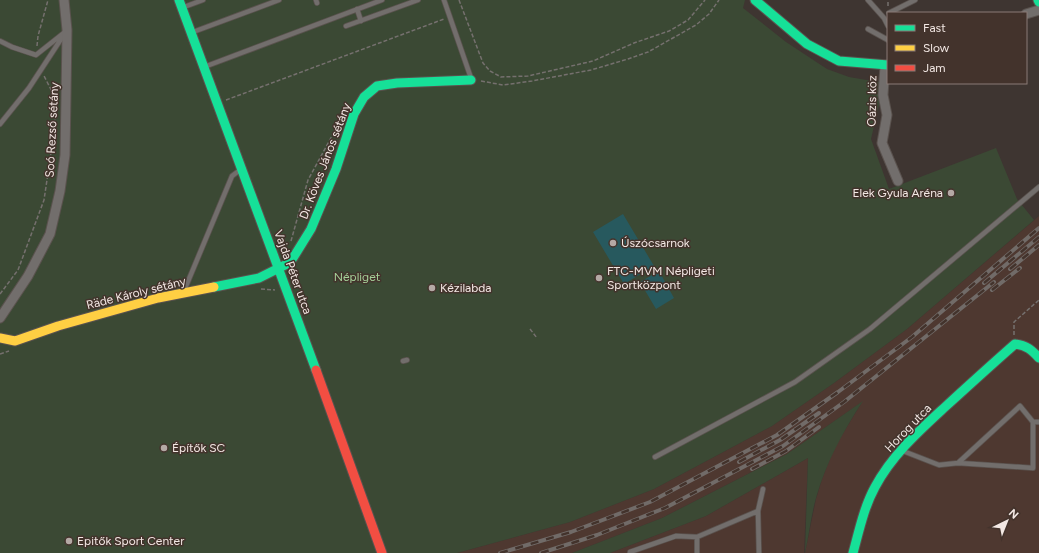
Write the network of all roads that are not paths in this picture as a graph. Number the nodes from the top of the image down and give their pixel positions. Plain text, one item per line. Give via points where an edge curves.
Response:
1 (64, 0) edge
2 (203, 0) edge
3 (279, 0) edge
4 (382, 0) edge
5 (418, 0) edge
6 (444, 0) edge
7 (755, 0) edge
8 (868, 0) edge
9 (915, 0) edge
10 (180, 4) edge
11 (357, 9) junction
12 (1039, 10) edge
13 (891, 12) edge
14 (887, 14) edge
15 (1027, 14) edge
16 (882, 16) junction
17 (361, 21) junction
18 (887, 24) edge
19 (346, 26) dead end
20 (868, 29) dead end
21 (67, 30) junction
22 (191, 33) junction
23 (887, 39) edge
24 (0, 41) edge
25 (886, 66) edge
26 (204, 67) junction
27 (471, 80) joint
28 (0, 124) edge
29 (242, 169) junction
30 (898, 181) dead end
31 (1039, 187) edge
32 (278, 268) junction
33 (184, 292) junction
34 (1, 315) edge
35 (0, 338) edge
36 (1039, 358) edge
37 (1033, 422) junction
38 (1039, 422) edge
39 (901, 450) junction
40 (655, 457) dead end
41 (958, 463) junction
42 (763, 489) dead end
43 (758, 511) junction
44 (697, 537) junction
45 (382, 553) edge
46 (630, 553) edge
47 (696, 553) edge
48 (759, 553) edge
49 (853, 553) edge

1 - 21 street, Soó Rezső sétány
2 - 10 lane
3 - 22 lane
4 - 11 lane
5 - 17 lane
6 - 27 lane
7 - 25 street via 807,44 839,61
8 - 16 lane
9 - 13 lane
10 - 22 street, Vajda Péter utca
11 - 17 lane
11 - 26 lane
12 - 15 street
14 - 16 lane
16 - 18 lane
17 - 19 lane
20 - 23 lane
21 - 24 lane via 36,55
21 - 28 lane
21 - 34 street, Soó Rezső sétány via 65,155 60,191 50,234 28,276
22 - 26 street, Vajda Péter utca
25 - 30 street, Oázis köz via 883,96 887,115 882,143
26 - 29 street, Vajda Péter utca
27 - 32 street, Dr. Köves János sétány via 377,86 364,97 354,114 336,169 307,238 293,258
29 - 32 street, Vajda Péter utca
29 - 33 lane via 232,176
31 - 40 lane via 870,329 795,382
32 - 33 street, Räde Károly sétány via 259,278
32 - 45 street, Vajda Péter utca
33 - 35 street, Räde Károly sétány via 113,310 15,341
36 - 39 street, Horog utca via 1033,349 1024,344 1015,344 927,423
37 - 38 lane
37 - 41 lane via 1020,406
37 - 41 lane via 1033,468
39 - 41 lane via 939,465
39 - 49 street, Horog utca via 873,491
42 - 43 lane
43 - 44 lane
43 - 48 lane
44 - 46 lane via 676,536
44 - 47 lane

